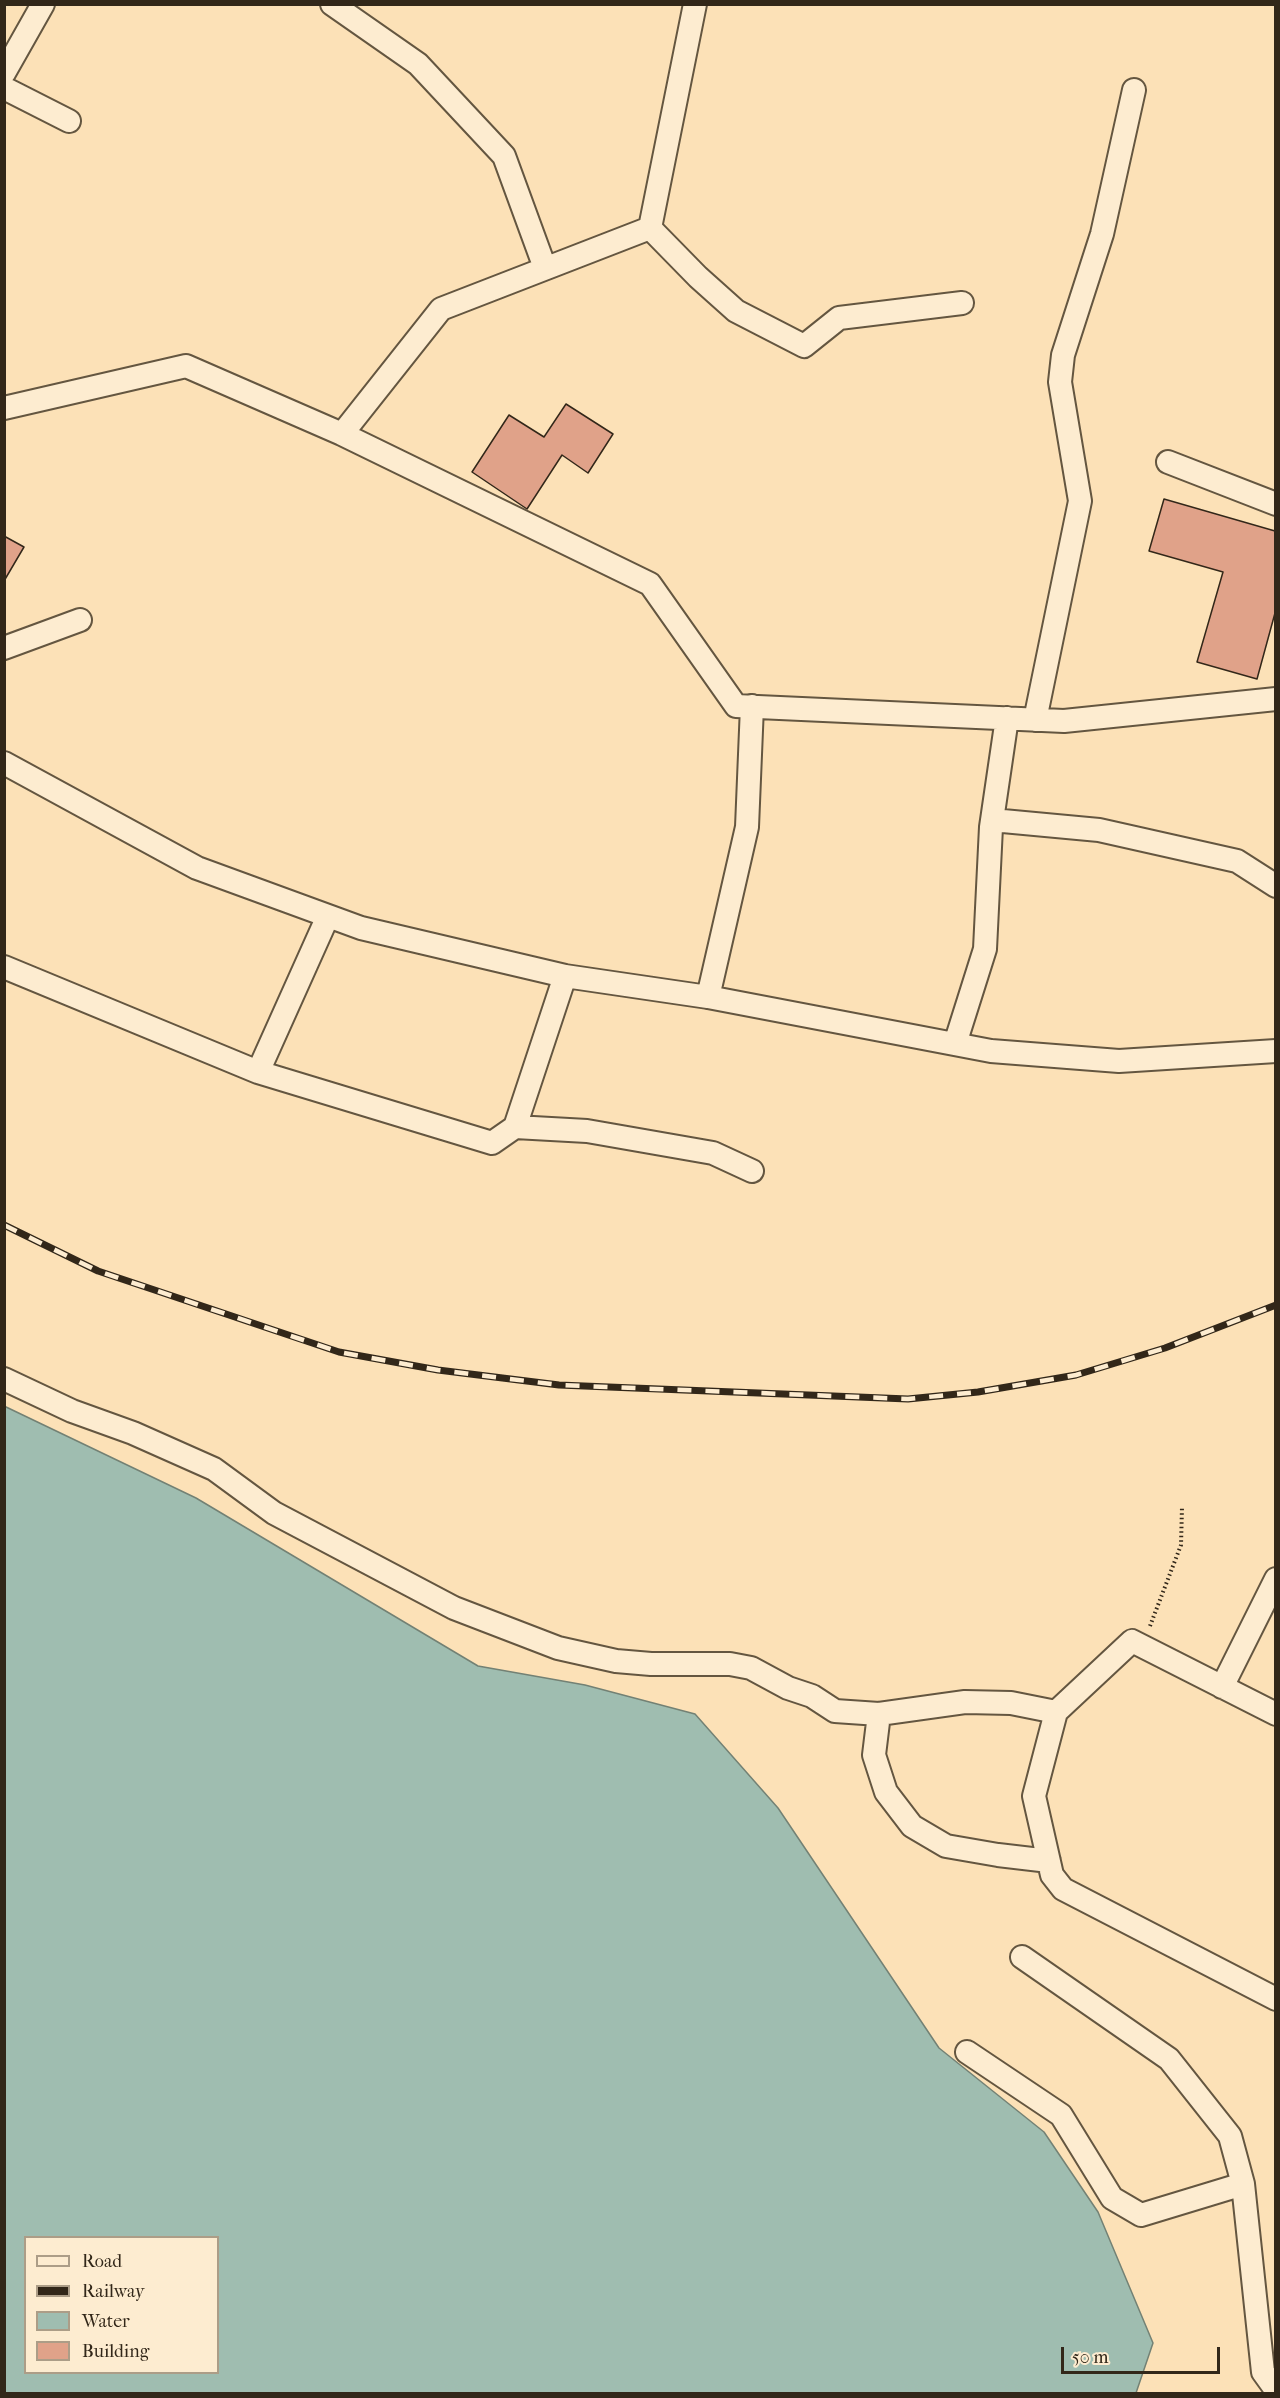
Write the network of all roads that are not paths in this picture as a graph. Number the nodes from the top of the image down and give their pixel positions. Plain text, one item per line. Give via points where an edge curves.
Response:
1 (43, 4) edge
2 (332, 4) edge
3 (695, 4) edge
4 (4, 73) edge
5 (4, 88) edge
6 (1134, 90) dead end
7 (69, 121) dead end
8 (650, 228) junction
9 (545, 268) junction
10 (962, 303) dead end
11 (4, 408) edge
12 (342, 434) junction
13 (1168, 462) dead end
14 (1275, 504) edge
15 (81, 620) dead end
16 (4, 648) edge
17 (1275, 699) edge
18 (752, 706) junction
19 (1007, 718) junction
20 (1035, 720) junction
21 (4, 763) edge
22 (992, 820) junction
23 (1275, 886) edge
24 (328, 916) junction
25 (4, 968) edge
26 (565, 976) junction
27 (708, 997) junction
28 (955, 1044) junction
29 (1275, 1052) edge
30 (258, 1072) junction
31 (515, 1127) junction
32 (752, 1171) dead end
33 (4, 1379) edge
34 (1275, 1579) edge
35 (1222, 1687) junction
36 (1056, 1712) junction
37 (879, 1714) junction
38 (1275, 1714) edge
39 (1049, 1861) junction
40 (1022, 1957) dead end
41 (1275, 1999) edge
42 (967, 2052) dead end
43 (1243, 2184) junction
44 (1275, 2390) edge

1 - 4 street
2 - 9 street via 418,64 504,156
3 - 8 street
5 - 7 street
6 - 20 street via 1102,234 1063,354 1060,382 1080,501
8 - 9 street
8 - 10 street via 736,311 804,346 839,318
9 - 12 street via 441,309
11 - 12 street via 186,366
12 - 18 street via 650,584 736,706
13 - 14 street
15 - 16 street
17 - 20 street via 1064,721
18 - 19 street
18 - 27 street via 747,827
19 - 20 street
19 - 22 street
21 - 24 street via 197,868
22 - 23 street via 1099,830 1237,861
22 - 28 street via 985,949
24 - 26 street via 361,928
24 - 30 street
25 - 30 street
26 - 27 street
26 - 31 street
27 - 28 street
28 - 29 street via 991,1051 1119,1061
30 - 31 street via 492,1143
31 - 32 street via 587,1131 713,1153
33 - 37 street via 214,1469 274,1514 454,1608 518,1633 558,1648 616,1661 751,1668 835,1711
34 - 35 street
35 - 36 street via 1132,1641
35 - 38 street
36 - 37 street via 1011,1703 965,1702
36 - 39 street via 1034,1796
37 - 39 street via 874,1755 886,1792 912,1826 946,1845
39 - 41 street via 1052,1875 1063,1889
40 - 43 street via 1169,2059 1230,2136
42 - 43 street via 1061,2115 1112,2198 1141,2214
43 - 44 street via 1263,2372

